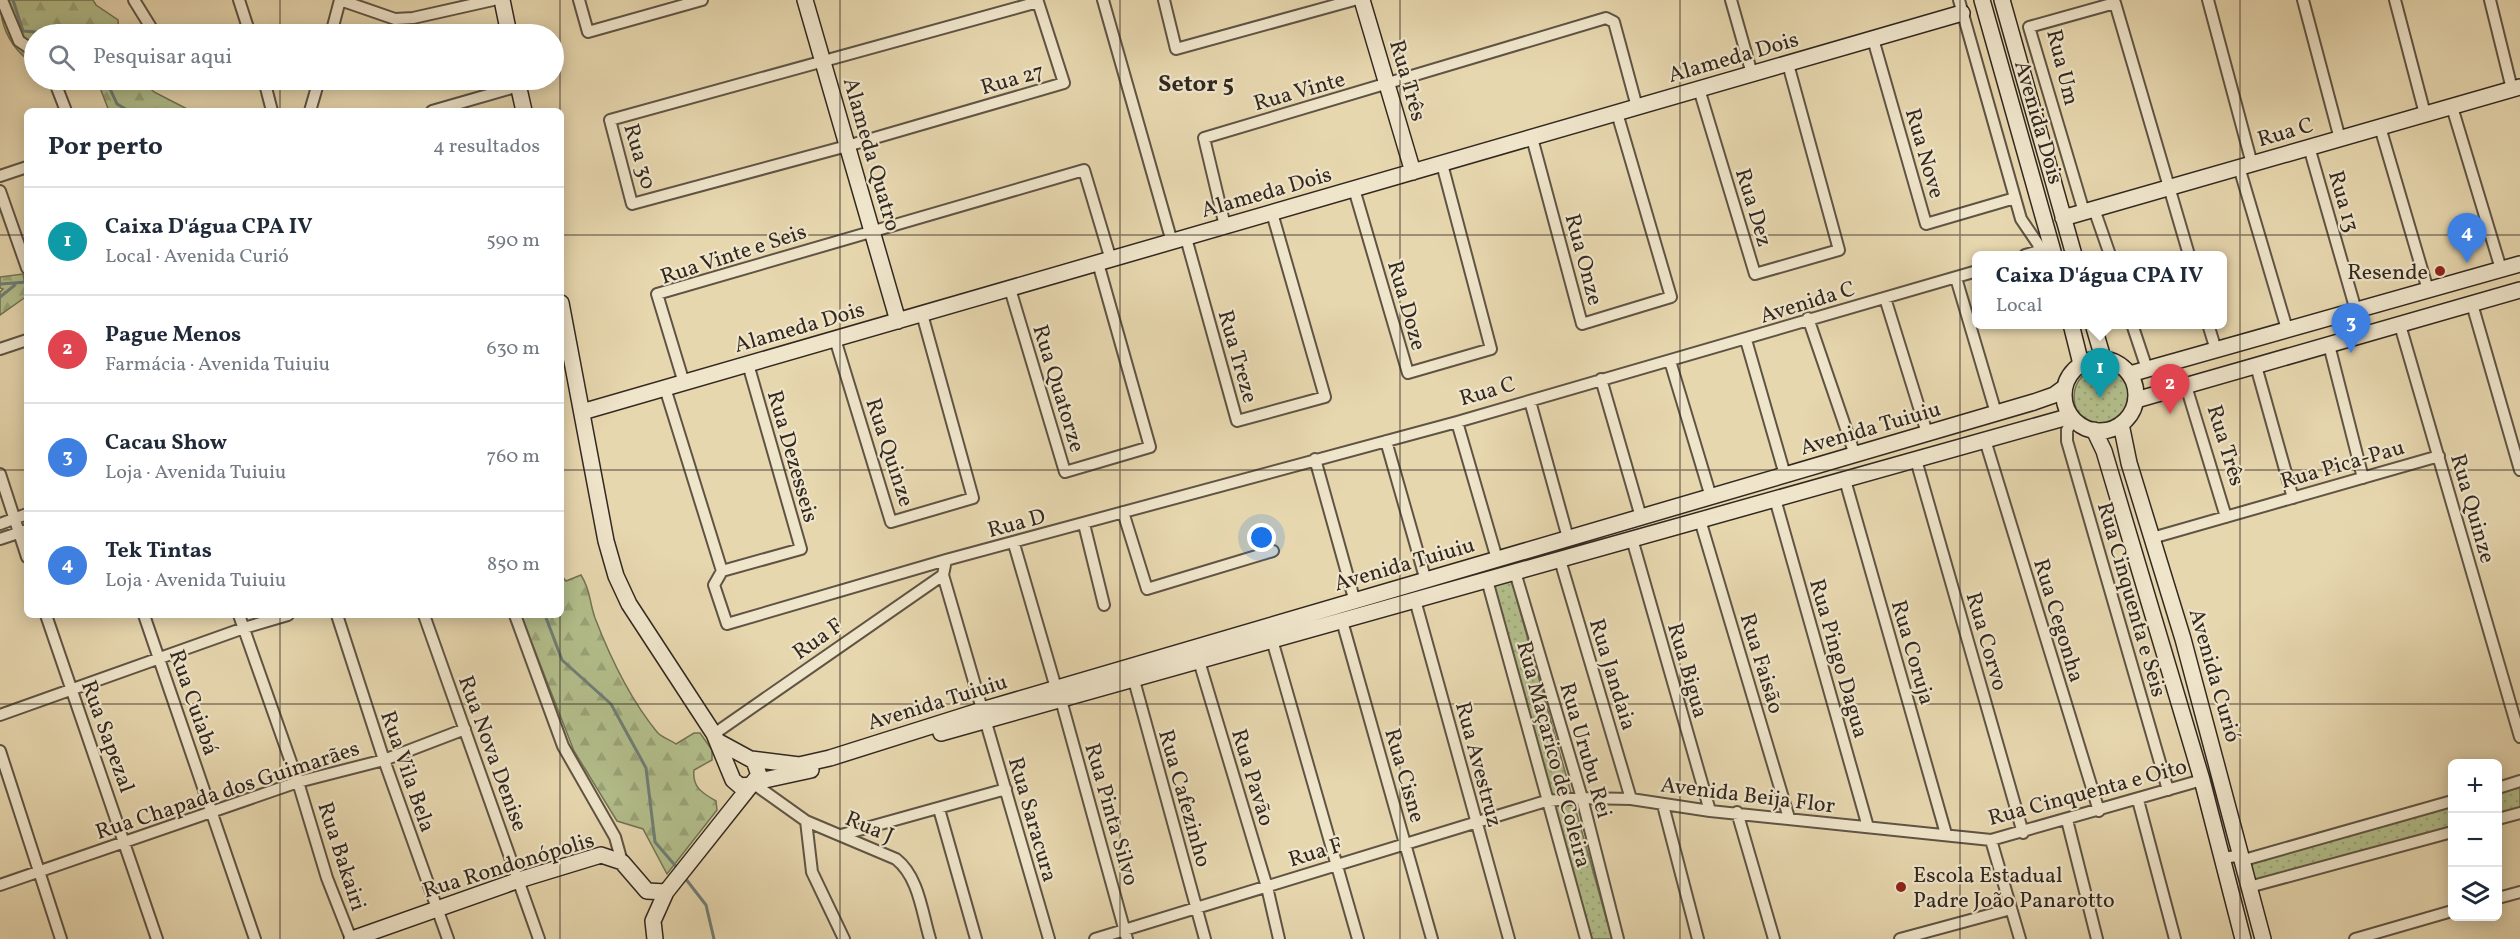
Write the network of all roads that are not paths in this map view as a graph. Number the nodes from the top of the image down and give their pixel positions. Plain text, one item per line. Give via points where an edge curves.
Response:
1 (2, 0) edge
2 (134, 0) edge
3 (239, 0) edge
4 (340, 0) edge
5 (493, 0) edge
6 (502, 0) edge
7 (579, 0) edge
8 (702, 0) edge
9 (805, 0) edge
10 (1103, 0) edge
11 (1164, 0) edge
12 (1354, 0) edge
13 (1362, 0) edge
14 (1731, 0) edge
15 (1982, 0) edge
16 (2002, 0) edge
17 (2208, 0) edge
18 (2303, 0) edge
19 (2395, 0) edge
20 (2490, 0) edge
21 (1960, 7) edge
22 (149, 24) edge
23 (247, 24) edge
24 (334, 24) edge
25 (507, 24) edge
26 (1873, 39) junction
27 (24, 44) edge
28 (823, 61) junction
29 (1788, 64) junction
30 (1752, 74) junction
31 (1388, 84) junction
32 (2516, 88) edge
33 (1699, 89) junction
34 (58, 90) edge
35 (267, 90) edge
36 (316, 90) edge
37 (496, 90) edge
38 (520, 90) edge
39 (1637, 107) junction
40 (2452, 107) junction
41 (65, 108) edge
42 (271, 108) edge
43 (311, 108) edge
44 (441, 108) edge
45 (523, 108) edge
46 (1617, 113) junction
47 (2425, 114) junction
48 (2380, 127) junction
49 (1532, 138) junction
50 (2340, 139) junction
51 (847, 146) junction
52 (2309, 147) junction
53 (1442, 164) junction
54 (2246, 166) junction
55 (24, 168) edge
56 (1413, 172) junction
57 (0, 176) edge
58 (2169, 187) junction
59 (1354, 189) junction
60 (0, 191) edge
61 (2015, 198) junction
62 (2089, 210) junction
63 (1272, 213) junction
64 (2063, 218) junction
65 (1226, 226) junction
66 (872, 231) junction
67 (1179, 240) junction
68 (2049, 251) edge
69 (2073, 251) edge
70 (2108, 251) edge
71 (2188, 251) edge
72 (24, 259) edge
73 (1105, 261) junction
74 (2520, 264) edge
75 (2501, 269) junction
76 (1972, 273) edge
77 (1956, 278) junction
78 (1010, 289) junction
79 (2428, 290) junction
80 (2520, 290) edge
81 (1885, 298) junction
82 (2472, 304) junction
83 (2357, 310) junction
84 (922, 314) junction
85 (1808, 318) junction
86 (564, 319) edge
87 (898, 321) junction
88 (2400, 325) junction
89 (2072, 329) edge
90 (2094, 329) edge
91 (2134, 329) edge
92 (2210, 329) edge
93 (2287, 329) junction
94 (2363, 335) junction
95 (835, 339) junction
96 (1746, 340) junction
97 (24, 341) edge
98 (2329, 345) junction
99 (0, 349) edge
100 (2216, 350) junction
101 (2103, 358) junction
102 (1670, 361) junction
103 (748, 364) junction
104 (2081, 364) junction
105 (2256, 366) junction
106 (2147, 369) junction
107 (2130, 374) junction
108 (1601, 380) junction
109 (684, 383) junction
110 (2186, 386) junction
111 (2065, 387) junction
112 (665, 388) junction
113 (1530, 400) junction
114 (2136, 400) junction
115 (582, 412) junction
116 (1996, 413) junction
117 (2072, 418) junction
118 (1457, 422) junction
119 (2121, 424) junction
120 (2094, 430) junction
121 (1927, 433) junction
122 (1985, 440) junction
123 (1386, 441) junction
124 (1855, 454) junction
125 (2439, 456) junction
126 (1316, 459) junction
127 (1916, 460) junction
128 (2520, 470) edge
129 (0, 474) edge
130 (1785, 475) junction
131 (2363, 478) junction
132 (1845, 480) junction
133 (1711, 497) junction
134 (2293, 498) junction
135 (1775, 499) junction
136 (1674, 507) junction
137 (1123, 512) junction
138 (24, 515) edge
139 (1641, 517) junction
140 (2226, 517) junction
141 (14, 519) junction
142 (1700, 520) junction
143 (0, 524) edge
144 (1084, 524) junction
145 (1679, 526) junction
146 (23, 531) edge
147 (1568, 538) junction
148 (2152, 538) junction
149 (0, 539) edge
150 (1632, 539) junction
151 (1014, 544) junction
152 (1273, 552) dead end
153 (1497, 559) junction
154 (946, 560) junction
155 (1560, 560) junction
156 (722, 571) junction
157 (1515, 572) junction
158 (943, 575) junction
159 (1487, 580) junction
160 (1426, 581) junction
161 (1415, 600) junction
162 (1355, 602) junction
163 (1104, 605) dead end
164 (47, 618) edge
165 (145, 618) edge
166 (240, 618) edge
167 (278, 618) edge
168 (338, 618) edge
169 (425, 618) edge
170 (515, 618) edge
171 (1321, 619) junction
172 (1342, 621) junction
173 (244, 628) junction
174 (1272, 640) junction
175 (159, 660) junction
176 (1200, 661) junction
177 (1132, 673) junction
178 (71, 689) junction
179 (1058, 694) junction
180 (0, 715) edge
181 (984, 715) junction
182 (465, 729) junction
183 (2520, 737) edge
184 (716, 738) junction
185 (0, 751) edge
186 (749, 758) junction
187 (384, 760) junction
188 (731, 776) junction
189 (2202, 780) junction
190 (2520, 781) edge
191 (298, 782) junction
192 (754, 784) junction
193 (2502, 787) edge
194 (1006, 789) junction
195 (2168, 790) junction
196 (1582, 798) junction
197 (1631, 799) junction
198 (2138, 800) junction
199 (1546, 801) junction
200 (2448, 802) edge
201 (1663, 805) junction
202 (939, 808) junction
203 (1710, 811) junction
204 (2098, 811) junction
205 (1737, 812) junction
206 (2520, 813) edge
207 (214, 814) junction
208 (1789, 818) junction
209 (2502, 818) edge
210 (722, 820) junction
211 (2067, 820) junction
212 (806, 821) junction
213 (1476, 823) junction
214 (1868, 827) junction
215 (2023, 833) junction
216 (2448, 833) edge
217 (1946, 834) junction
218 (841, 835) junction
219 (1991, 840) junction
220 (125, 841) junction
221 (1405, 844) junction
222 (2244, 860) junction
223 (622, 862) junction
224 (1338, 865) junction
225 (2224, 865) junction
226 (39, 872) junction
227 (519, 880) junction
228 (0, 885) edge
229 (1266, 886) junction
230 (2249, 887) junction
231 (668, 889) junction
232 (2520, 892) edge
233 (2502, 897) edge
234 (1197, 908) junction
235 (438, 909) junction
236 (2011, 909) junction
237 (2448, 912) edge
238 (1126, 934) edge
239 (61, 939) edge
240 (157, 939) edge
241 (255, 939) edge
242 (351, 939) edge
243 (448, 939) edge
244 (538, 939) edge
245 (655, 939) edge
246 (844, 939) edge
247 (930, 939) edge
248 (976, 939) edge
249 (1049, 939) edge
250 (1095, 939) edge
251 (1205, 939) edge
252 (1279, 939) edge
253 (1358, 939) edge
254 (1432, 939) edge
255 (1509, 939) edge
256 (1586, 939) edge
257 (1618, 939) edge
258 (1698, 939) edge
259 (1774, 939) edge
260 (1900, 939) edge
261 (2020, 939) edge
262 (2097, 939) edge
263 (2175, 939) edge
264 (2243, 939) edge
265 (2263, 939) edge
266 (2355, 939) edge

1 - 27 street
2 - 22 street
3 - 23 street
4 - 5 street via 395,19
4 - 24 street
6 - 25 main road
7 - 8 street via 588,32
9 - 28 main road, Alameda Quatro
10 - 67 street
11 - 12 street via 1176,49
13 - 31 main road, Rua Três
14 - 30 street
15 - 68 main road, Avenida Dois
16 - 64 main road, Avenida Dois
17 - 54 street
18 - 50 street
19 - 47 street
20 - 32 street
21 - 26 main road, Alameda Dois
21 - 61 street
26 - 29 main road, Alameda Dois
26 - 61 street, Rua Nove via 1926,224
28 - 51 main road, Alameda Quatro
28 - 51 street, Rua 30 via 610,120 632,204
28 - 51 street, Rua 27 via 1038,2 1064,83
29 - 30 main road, Alameda Dois
29 - 33 street, Rua Dez via 1839,250 1755,274
30 - 33 main road, Alameda Dois
31 - 39 street via 1608,18 1614,22
31 - 56 main road, Rua Três
31 - 65 street, Rua Vinte via 1204,138
32 - 40 main road, Rua C
33 - 39 main road, Alameda Dois
34 - 41 street
35 - 42 street
36 - 43 street
37 - 44 street
38 - 45 main road
39 - 46 main road, Alameda Dois
40 - 47 main road, Rua C
40 - 75 street
46 - 49 main road, Alameda Dois
46 - 49 street, Rua Onze via 1671,297 1582,324
47 - 48 main road, Rua C
48 - 50 main road, Rua C
48 - 79 street
49 - 53 main road, Alameda Dois
50 - 52 main road, Rua C
51 - 66 main road, Alameda Quatro
52 - 54 main road, Rua C
52 - 83 street, Rua 13
53 - 56 main road, Alameda Dois
53 - 59 street, Rua Doze via 1491,349 1407,373
54 - 58 main road, Rua C
54 - 93 street
55 - 57 street
56 - 59 main road, Alameda Dois
58 - 62 main road, Rua C
58 - 62 street, Rua Um via 2115,3 2030,27
58 - 71 street
59 - 63 main road, Alameda Dois
60 - 72 street
61 - 68 street via 2021,219
62 - 64 main road, Rua C
62 - 70 street
63 - 65 main road, Alameda Dois
63 - 67 street, Rua Treze via 1325,397 1237,421
64 - 69 main road, Avenida Dois
65 - 67 main road, Alameda Dois
66 - 73 street via 1084,170
66 - 87 main road, Alameda Quatro
66 - 109 street, Rua Vinte e Seis via 657,294
67 - 73 main road, Alameda Dois
73 - 78 main road, Alameda Dois
73 - 78 street, Rua Quatorze via 1150,447 1065,472
74 - 75 main road
75 - 79 main road
76 - 77 street
77 - 81 street, Avenida C
77 - 116 street
78 - 84 main road, Alameda Dois
79 - 83 main road
80 - 82 main road
81 - 85 street, Avenida C
81 - 121 street
82 - 88 main road
82 - 128 street
83 - 93 main road
83 - 94 street, Rua 13
84 - 87 main road, Alameda Dois
84 - 95 street, Rua Quinze via 973,498 891,522
85 - 96 street, Avenida C
85 - 124 street
86 - 115 main road
87 - 95 main road, Alameda Dois
88 - 94 main road
88 - 125 street, Rua Quinze
89 - 104 main road
90 - 101 main road
91 - 106 street
92 - 100 street
93 - 100 main road
94 - 98 main road
95 - 103 main road, Alameda Dois
96 - 102 street, Avenida C
96 - 130 street
97 - 99 street
98 - 105 main road
98 - 131 street
100 - 106 main road
101 - 104 main road
101 - 107 main road via 2123,366
102 - 108 street, Rua C
102 - 133 street
103 - 109 main road, Alameda Dois
103 - 156 street, Rua Dezesseis via 801,549
104 - 111 main road
105 - 110 main road
105 - 134 street
106 - 107 main road
107 - 114 main road
108 - 113 street, Rua C
108 - 139 street
109 - 112 main road, Alameda Dois
110 - 114 main road
110 - 140 street, Rua Três
111 - 116 main road, Avenida Tuiuiu via 2054,395
111 - 117 main road via 2064,397
112 - 115 main road, Alameda Dois
112 - 156 street
113 - 118 street, Rua C
113 - 147 street
114 - 119 main road
115 - 184 main road via 616,576 629,604
116 - 121 main road, Avenida Tuiuiu
117 - 120 main road
117 - 122 main road, Avenida Tuiuiu
117 - 195 street, Rua Cinquenta e Seis via 2067,441
118 - 123 street, Rua C
118 - 153 street
119 - 120 main road
119 - 148 main road, Avenida Curió
120 - 189 main road, Avenida Curió
121 - 124 main road, Avenida Tuiuiu
122 - 127 main road, Avenida Tuiuiu
122 - 204 street, Rua Cegonha
123 - 126 street, Rua C
123 - 160 street
124 - 130 main road, Avenida Tuiuiu
125 - 131 street, Rua Pica-Pau
125 - 183 street, Rua Quinze
126 - 137 street, Rua D
126 - 162 street
127 - 132 main road, Avenida Tuiuiu
127 - 215 street, Rua Corvo
129 - 141 street
130 - 133 main road, Avenida Tuiuiu
131 - 134 street, Rua Pica-Pau
132 - 135 main road, Avenida Tuiuiu
132 - 217 street, Rua Coruja
133 - 136 main road, Avenida Tuiuiu
134 - 140 street, Rua Pica-Pau
135 - 142 main road, Avenida Tuiuiu
135 - 214 street, Rua Pingo Dagua
136 - 139 main road, Avenida Tuiuiu
136 - 145 main road
137 - 144 street, Rua D
137 - 152 street via 1147,589
138 - 141 street
139 - 147 main road, Avenida Tuiuiu
140 - 148 street, Rua Pica-Pau
141 - 143 street
141 - 146 street
142 - 145 main road, Avenida Tuiuiu
142 - 208 street, Rua Faisão
144 - 151 street, Rua D
144 - 163 street
145 - 150 main road, Avenida Tuiuiu
146 - 149 street
147 - 153 main road, Avenida Tuiuiu
148 - 222 main road, Avenida Curió
150 - 155 main road, Avenida Tuiuiu
150 - 203 street, Rua Bigua
151 - 154 street, Rua D
151 - 179 street, Rua Pinta Silvo
153 - 160 main road, Avenida Tuiuiu
154 - 156 street, Rua D via 727,624 714,585
154 - 158 street
155 - 157 main road, Avenida Tuiuiu
155 - 197 street, Rua Jandaia
157 - 159 main road, Avenida Tuiuiu
157 - 196 street, Rua Urubu Rei
158 - 181 street, Rua Saracura
158 - 184 street, Rua F
159 - 161 main road, Avenida Tuiuiu
159 - 199 street, Rua Maçarico de Coleira
160 - 162 main road, Avenida Tuiuiu
161 - 172 main road, Avenida Tuiuiu
161 - 213 street, Rua Avestruz
162 - 171 main road, Avenida Tuiuiu
164 - 178 street, Rua Sapezal
165 - 175 street, Rua Cuiabá
166 - 173 street, Rua Bakairi
167 - 173 street
168 - 187 street, Rua Vila Bela
169 - 182 street, Rua Nova Denise
170 - 223 street via 563,746 615,837
171 - 172 main road, Avenida Tuiuiu
171 - 174 main road, Avenida Tuiuiu
171 - 177 main road, Avenida Tuiuiu
172 - 221 street, Rua Cisne
173 - 175 street
173 - 191 street, Rua Bakairi
174 - 176 main road, Avenida Tuiuiu
174 - 224 street
175 - 178 street
175 - 207 street, Rua Cuiabá
176 - 177 main road, Avenida Tuiuiu
176 - 229 street, Rua Pavão
177 - 179 main road, Avenida Tuiuiu
177 - 234 street, Rua Cafezinho
178 - 180 street
178 - 220 street, Rua Sapezal
179 - 181 main road, Avenida Tuiuiu
179 - 238 street, Rua Pinta Silvo
181 - 186 main road, Avenida Tuiuiu via 799,765
181 - 192 main road, Avenida Tuiuiu
181 - 194 street, Rua Saracura
182 - 187 street, Rua Chapada dos Guimarães
182 - 227 street, Rua Nova Denise
184 - 186 main road
184 - 188 main road
185 - 226 street
186 - 188 main road via 736,761
186 - 192 main road via 759,771
187 - 191 street, Rua Chapada dos Guimarães
187 - 235 street, Rua Vila Bela
188 - 192 main road via 740,786
188 - 210 main road
189 - 195 street, Rua Cinquenta e Oito
189 - 225 main road, Avenida Curió
190 - 193 street
191 - 207 street, Rua Chapada dos Guimarães
191 - 242 street, Rua Bakairi via 327,878
192 - 210 main road
192 - 212 street, Rua J
194 - 202 street
194 - 249 street, Rua Saracura
195 - 198 street, Rua Cinquenta e Oito
196 - 197 street, Avenida Beija Flor
196 - 199 street, Avenida Beija Flor
196 - 257 street, Rua Urubu Rei
197 - 201 street, Avenida Beija Flor
198 - 204 street, Rua Cinquenta e Oito
198 - 263 street
199 - 213 street, Rua F
199 - 256 street, Rua Maçarico de Coleira
200 - 222 street
201 - 203 street, Avenida Beija Flor
201 - 258 street
202 - 218 street
202 - 248 street
203 - 205 street, Avenida Beija Flor
204 - 211 street, Rua Cinquenta e Oito
205 - 208 street, Avenida Beija Flor
205 - 259 street
206 - 209 street
207 - 220 street, Rua Chapada dos Guimarães
207 - 241 street, Rua Cuiabá
208 - 214 street, Avenida Beija Flor
210 - 231 main road
211 - 215 street, Rua Cinquenta e Oito
211 - 262 street
212 - 218 street, Rua J
212 - 246 street via 816,885
213 - 221 street, Rua F
213 - 255 street, Rua Avestruz
214 - 217 street, Avenida Beija Flor
215 - 219 street, Rua Cinquenta e Oito
216 - 230 street
217 - 219 street, Rua Cinquenta e Oito
218 - 247 street, Rua J via 904,865 912,877
219 - 236 street
220 - 226 street, Rua Chapada dos Guimarães
220 - 240 street, Rua Sapezal
221 - 224 street, Rua F
221 - 254 street, Rua Cisne
222 - 225 street via 2237,856
222 - 225 street via 2240,868
222 - 230 main road, Avenida Curió
223 - 227 main road, Rua Rondonópolis via 601,855
223 - 231 main road, Rua Rondonópolis via 643,888 650,892
224 - 229 street, Rua F
224 - 253 street
225 - 264 main road, Avenida Curió
226 - 228 street, Rua Chapada dos Guimarães
226 - 239 street
227 - 235 main road, Rua Rondonópolis
227 - 244 street, Rua Nova Denise
229 - 234 street, Rua F
229 - 252 street, Rua Pavão
230 - 265 main road, Avenida Curió
231 - 245 main road via 653,921
232 - 233 street
234 - 238 street, Rua F
234 - 251 street, Rua Cafezinho
235 - 242 main road, Rua Rondonópolis
235 - 243 street, Rua Vila Bela
236 - 260 street
236 - 261 street
237 - 266 street
238 - 250 street, Rua F

